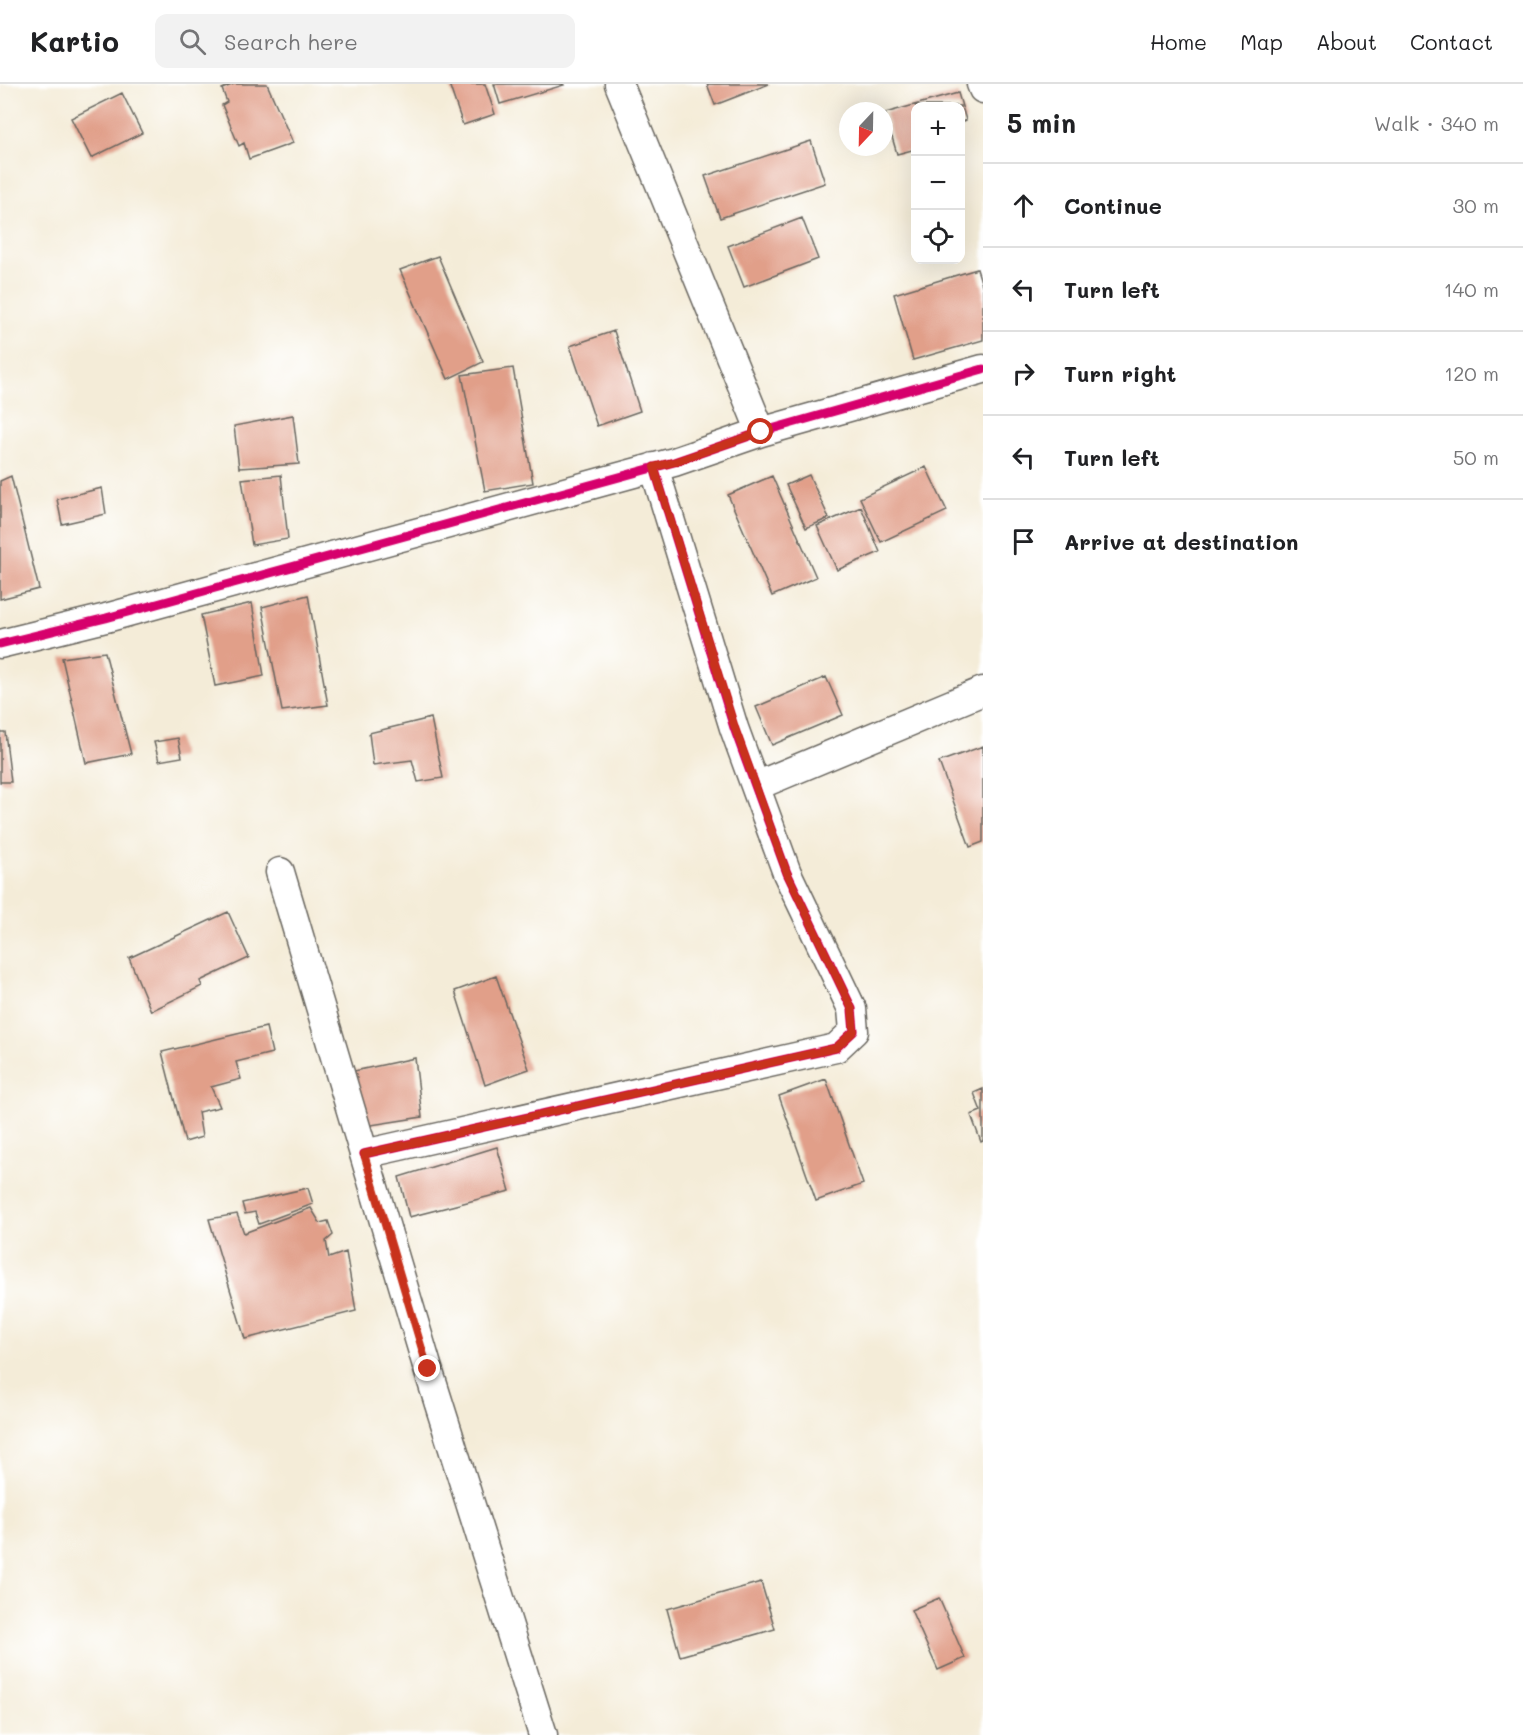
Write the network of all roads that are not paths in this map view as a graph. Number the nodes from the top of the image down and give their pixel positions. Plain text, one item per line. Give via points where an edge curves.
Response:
1 (619, 84) edge
2 (981, 84) edge
3 (983, 89) edge
4 (983, 369) edge
5 (761, 432) junction
6 (654, 467) junction
7 (0, 644) edge
8 (983, 692) edge
9 (756, 786) junction
10 (280, 873) dead end
11 (364, 1154) junction
12 (543, 1735) edge

1 - 5 street
2 - 3 street
4 - 5 street
5 - 6 street
6 - 7 street
6 - 9 street
8 - 9 street
9 - 11 street via 787,873 852,1009 854,1031 836,1048
10 - 11 street
11 - 12 street

